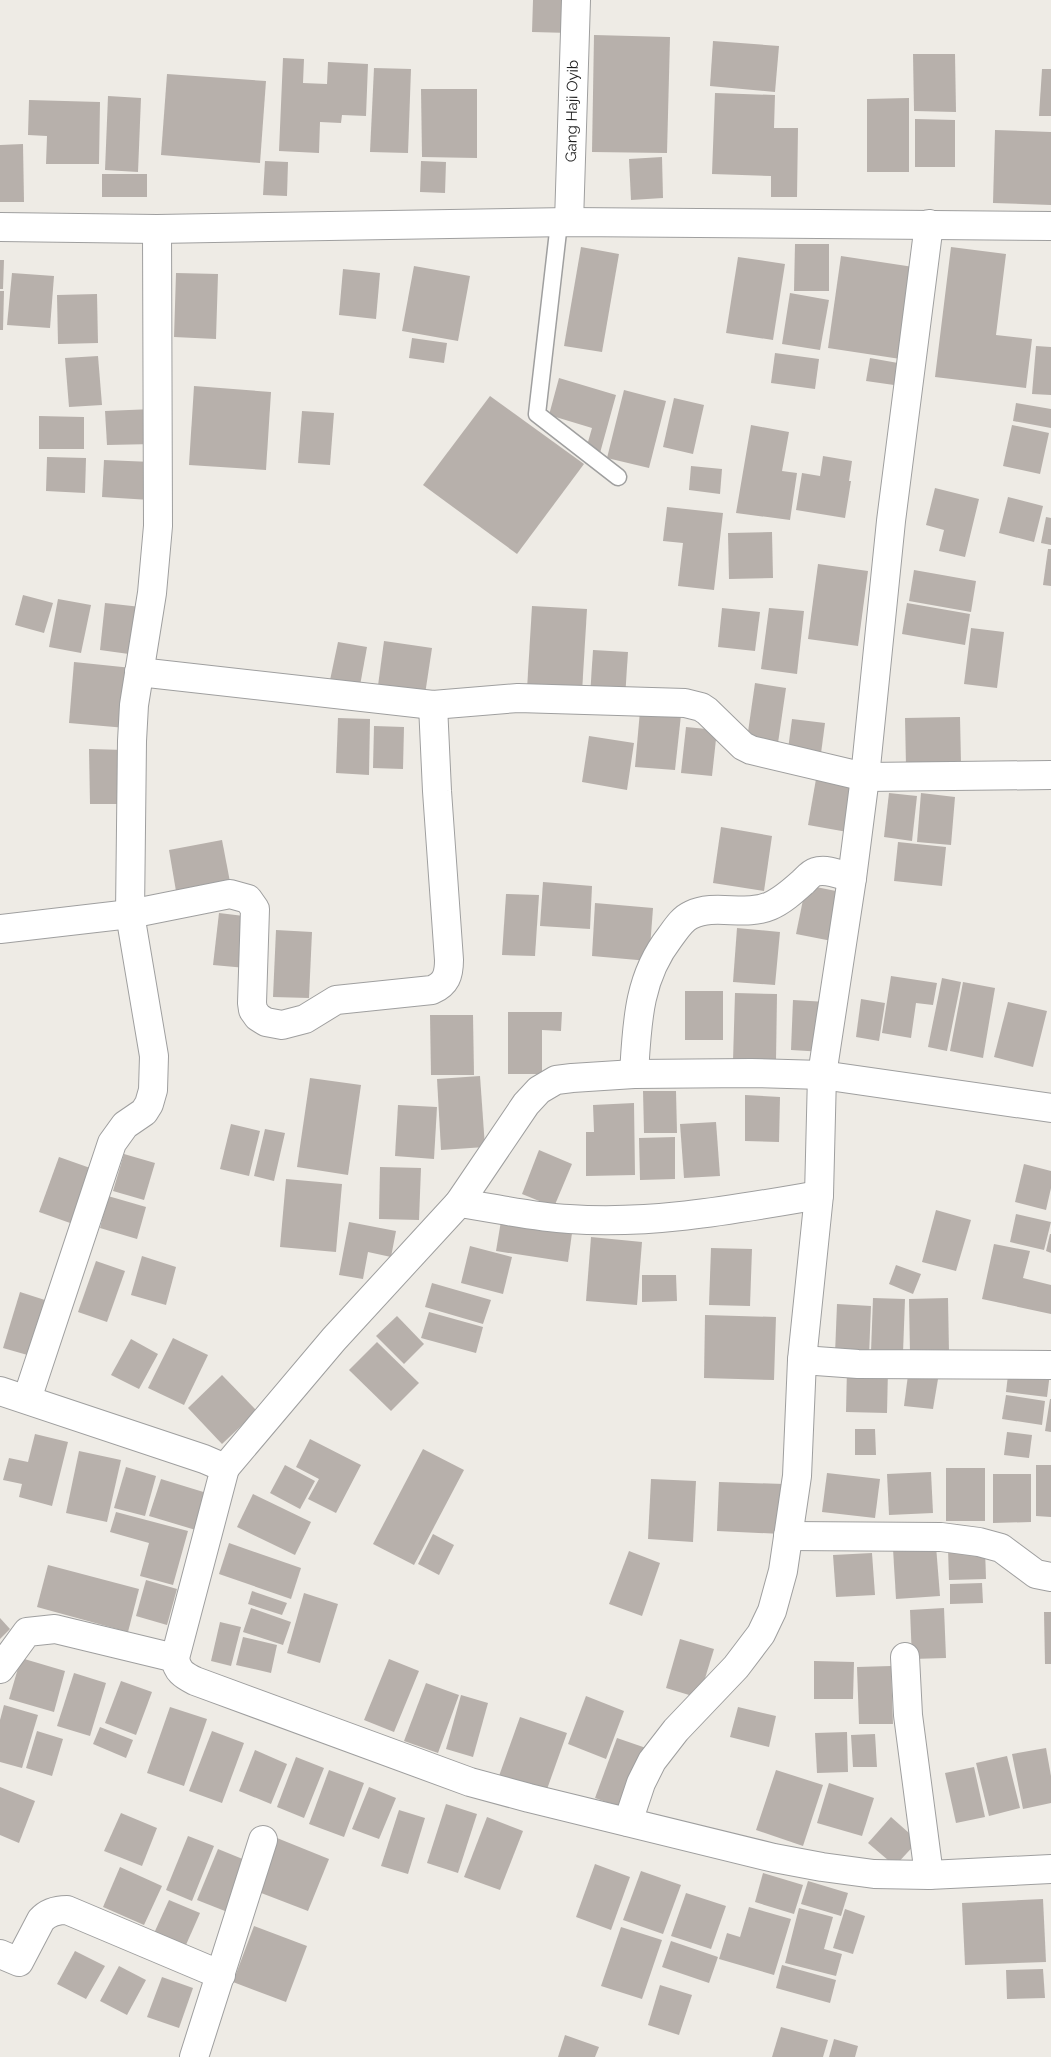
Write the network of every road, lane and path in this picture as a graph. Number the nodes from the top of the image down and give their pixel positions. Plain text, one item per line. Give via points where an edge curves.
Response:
1 (576, 0) edge
2 (564, 222) junction
3 (929, 224) junction
4 (1051, 226) edge
5 (0, 227) edge
6 (156, 229) junction
7 (618, 477) dead end
8 (138, 672) junction
9 (433, 705) junction
10 (1051, 775) edge
11 (865, 777) junction
12 (852, 878) junction
13 (130, 914) junction
14 (0, 929) edge
15 (634, 1074) junction
16 (822, 1074) junction
17 (1051, 1108) edge
18 (819, 1195) junction
19 (459, 1202) junction
20 (802, 1360) junction
21 (1051, 1365) edge
22 (0, 1391) edge
23 (27, 1399) junction
24 (225, 1468) junction
25 (788, 1536) junction
26 (1051, 1577) edge
27 (905, 1657) dead end
28 (175, 1658) junction
29 (0, 1669) edge
30 (628, 1822) junction
31 (263, 1840) dead end
32 (1051, 1869) edge
33 (929, 1875) junction
34 (0, 1954) edge
35 (221, 1975) junction
36 (194, 2057) edge

1 - 2 street, Gang Haji Oyib
2 - 3 street
2 - 6 street
2 - 7 lane via 537,414
3 - 4 street
3 - 11 street via 891,521
5 - 6 street
6 - 8 street via 158,526 152,593
8 - 9 street
8 - 13 street via 132,740
9 - 11 street via 518,698 685,703 707,710 750,750
9 - 13 street via 449,960 447,979 441,987 336,1000 305,1019 274,1025 258,1017 253,1010 255,909 248,899 230,894
10 - 11 street
11 - 12 street
12 - 15 street via 814,872 771,906 756,911 708,911 691,915 680,924 654,960 646,979
12 - 16 street
13 - 14 street
13 - 23 street via 154,1056 151,1099 144,1112 125,1125 112,1143
15 - 16 street
15 - 19 street via 556,1080 539,1090
16 - 17 street
16 - 18 street
18 - 19 street via 643,1220 568,1219
18 - 20 street
19 - 24 street via 334,1339
20 - 21 street via 858,1364
20 - 25 street via 797,1476
22 - 23 street
23 - 24 street
24 - 28 street
25 - 26 street via 941,1537 979,1542 1001,1548 1036,1574
25 - 30 street via 772,1611 761,1634 736,1667 676,1730 652,1761
27 - 33 street via 908,1715
28 - 29 street via 55,1629 27,1632
28 - 30 street via 180,1672 195,1681 424,1766 520,1796
30 - 33 street via 822,1867 874,1874
31 - 35 street
32 - 33 street
34 - 35 street via 18,1962 45,1915 67,1910
35 - 36 street

